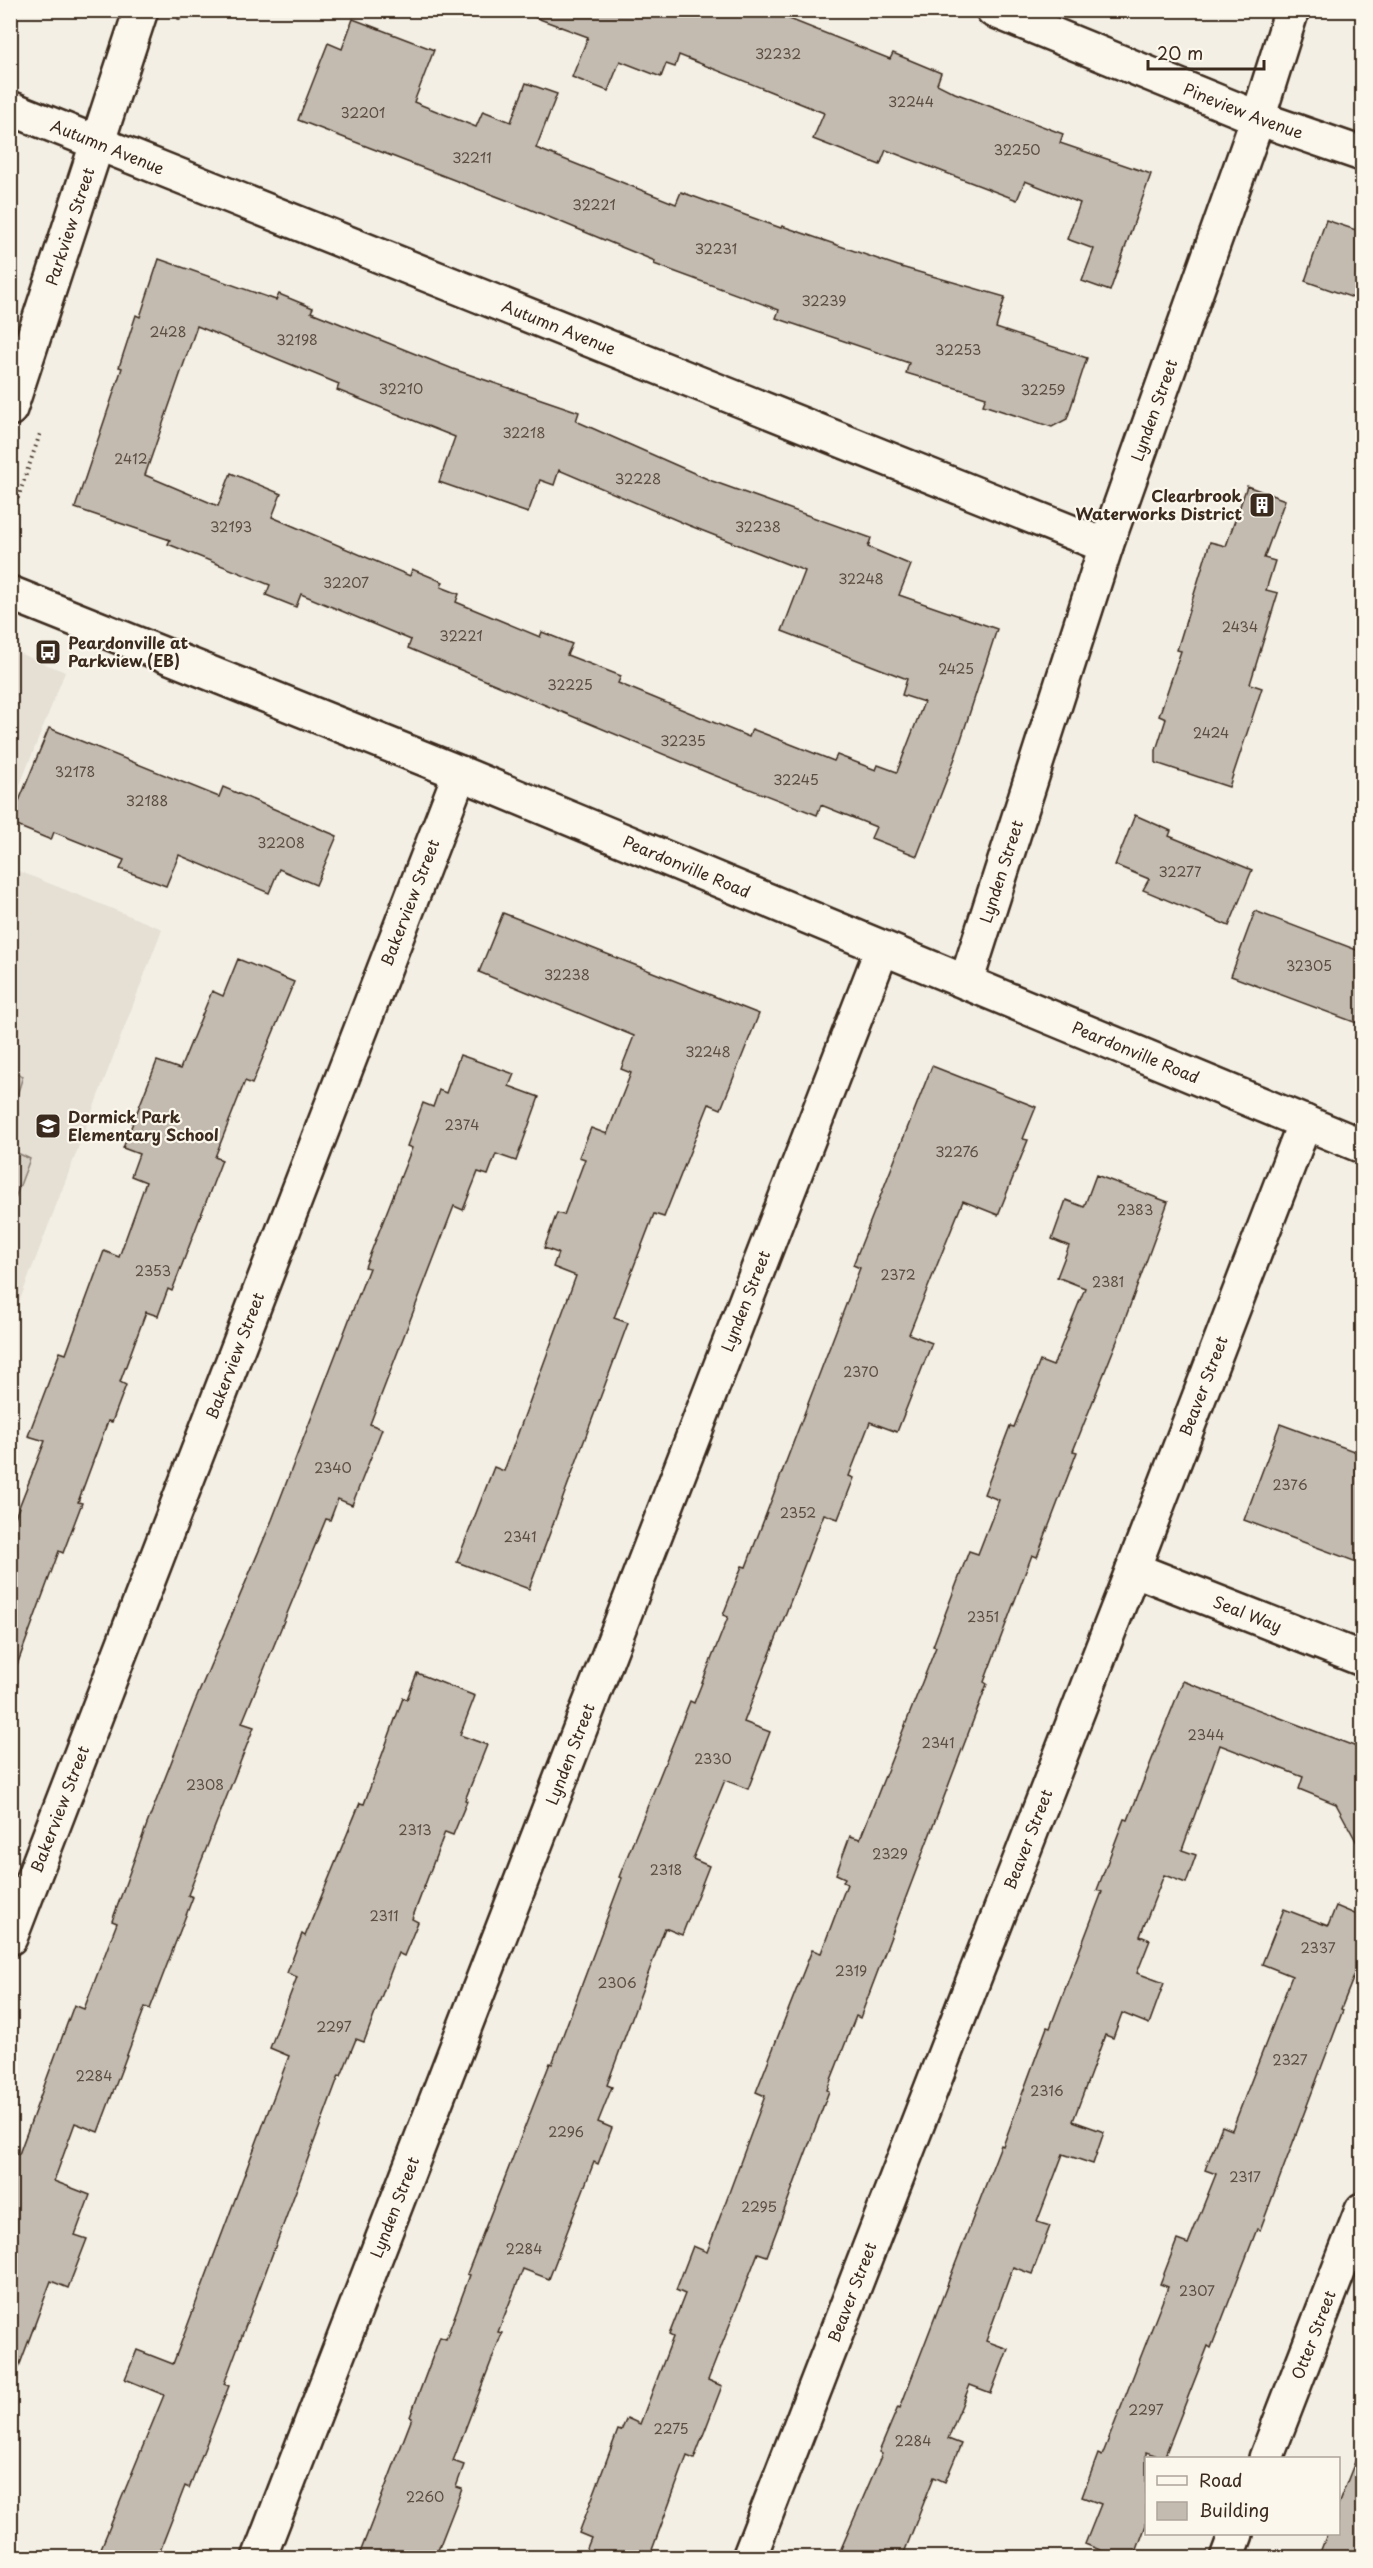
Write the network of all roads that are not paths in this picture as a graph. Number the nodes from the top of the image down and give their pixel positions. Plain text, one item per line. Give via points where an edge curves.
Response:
1 (141, 10) edge
2 (993, 10) edge
3 (1292, 10) edge
4 (10, 108) edge
5 (1258, 118) junction
6 (98, 144) junction
7 (1362, 154) edge
8 (10, 409) edge
9 (1106, 546) junction
10 (10, 593) edge
11 (460, 773) junction
12 (882, 949) junction
13 (966, 982) junction
14 (1305, 1122) junction
15 (1362, 1146) edge
16 (1133, 1569) junction
17 (1362, 1659) edge
18 (10, 1938) edge
19 (1362, 2210) edge
20 (1266, 2457) edge
21 (1236, 2535) edge
22 (259, 2558) edge
23 (749, 2558) edge
24 (1227, 2558) edge

1 - 6 street, Parkview Street
2 - 5 street, Pineview Avenue
3 - 5 street, Lynden Street
4 - 6 street, Autumn Avenue
5 - 7 street, Pineview Avenue
5 - 9 street, Lynden Street
6 - 8 street, Parkview Street
6 - 9 street, Autumn Avenue
9 - 13 street, Lynden Street
10 - 11 street, Peardonville Road
11 - 12 street, Peardonville Road
11 - 18 street, Bakerview Street
12 - 13 street, Peardonville Road
12 - 22 street, Lynden Street
13 - 14 street, Peardonville Road
14 - 15 street, Peardonville Road
14 - 16 street, Beaver Street
16 - 17 street, Seal Way
16 - 23 street, Beaver Street
19 - 20 street, Otter Street
21 - 24 street

